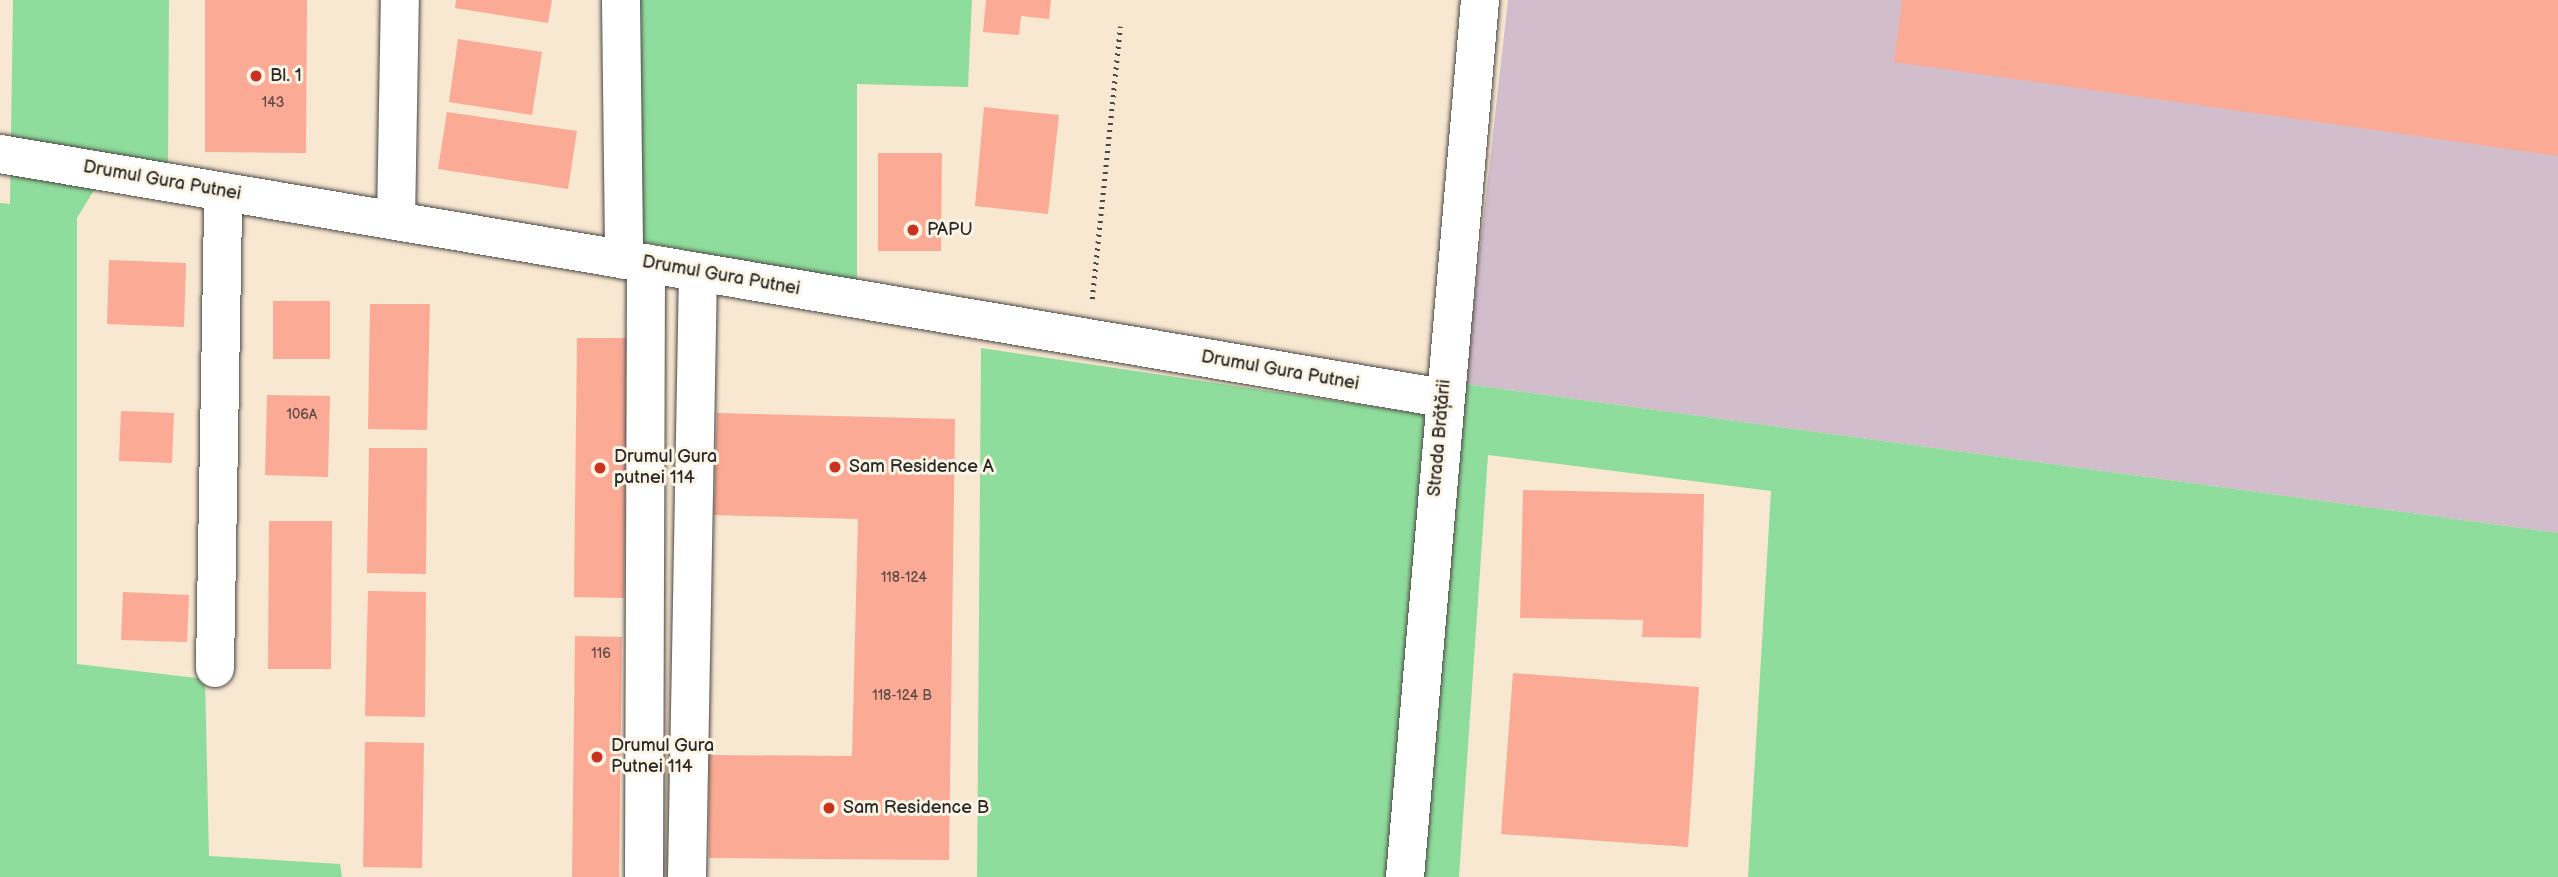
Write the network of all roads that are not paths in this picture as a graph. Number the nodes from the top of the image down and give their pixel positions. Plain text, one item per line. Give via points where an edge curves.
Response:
1 (400, 0) edge
2 (621, 0) edge
3 (1480, 0) edge
4 (0, 154) edge
5 (223, 192) junction
6 (396, 221) junction
7 (635, 262) junction
8 (698, 273) junction
9 (1443, 398) junction
10 (215, 668) dead end
11 (644, 874) dead end
12 (687, 877) edge
13 (1405, 877) edge

1 - 6 street
2 - 7 street
3 - 9 street, Strada Brățării
4 - 5 street, Drumul Gura Putnei
5 - 6 street, Drumul Gura Putnei
5 - 10 street
6 - 7 street, Drumul Gura Putnei
7 - 8 street, Drumul Gura Putnei
7 - 11 street
8 - 9 street, Drumul Gura Putnei
8 - 12 street
9 - 13 street, Strada Brățării

